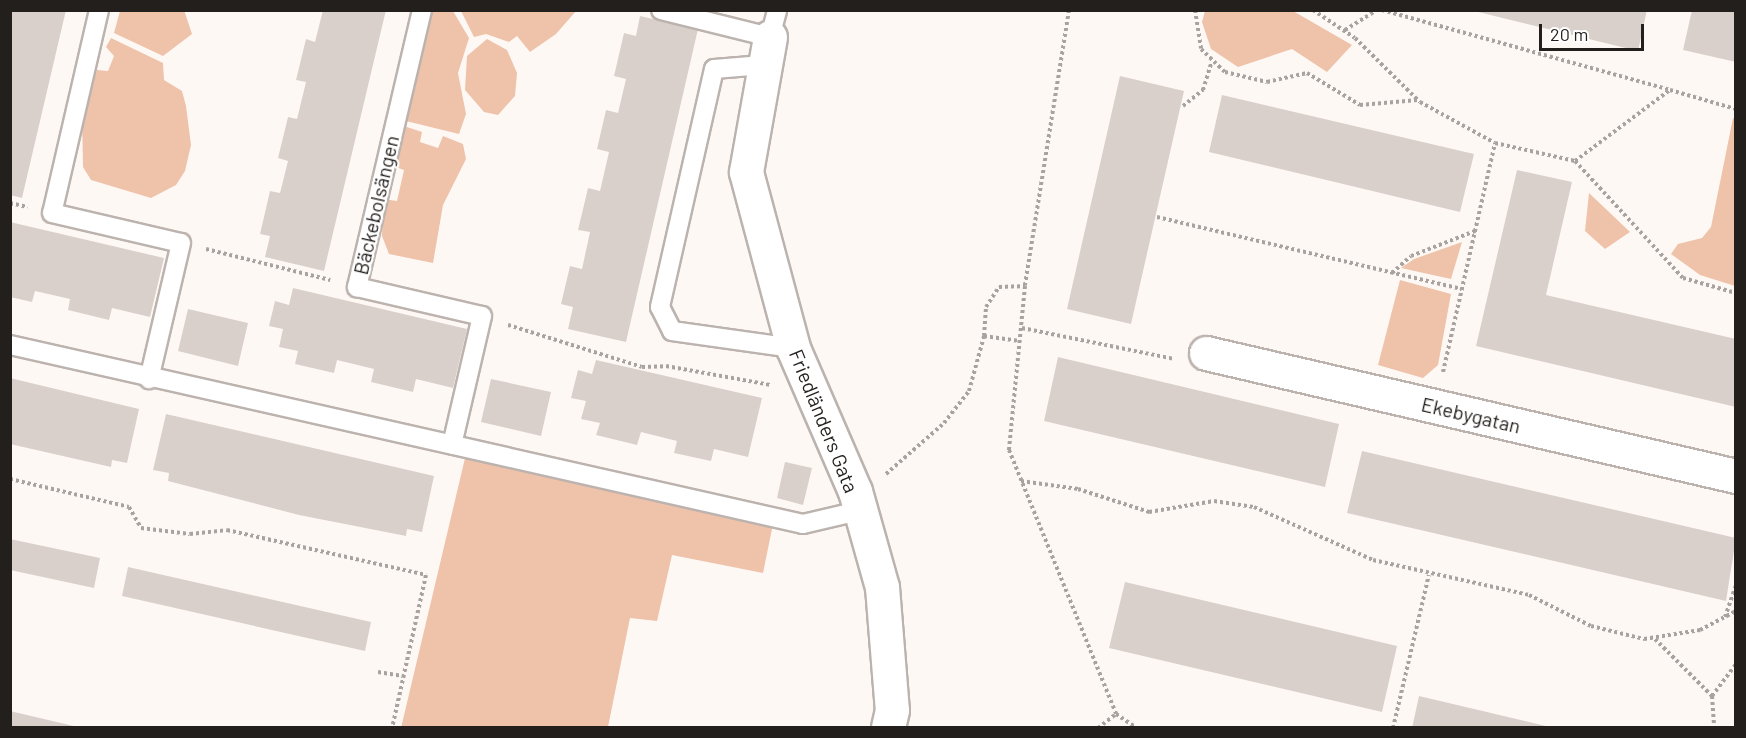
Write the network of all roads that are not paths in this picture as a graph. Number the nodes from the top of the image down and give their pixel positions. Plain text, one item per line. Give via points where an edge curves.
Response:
1 (99, 10) edge
2 (422, 10) edge
3 (661, 10) edge
4 (770, 38) edge
5 (10, 345) edge
6 (793, 348) junction
7 (1206, 353) road end
8 (149, 379) junction
9 (452, 445) junction
10 (1736, 476) edge
11 (857, 501) junction
12 (888, 728) edge

1 - 8 lane via 52,213 181,243
2 - 9 lane, Bäckebolsängen via 357,287 482,316
3 - 4 lane
4 - 6 street, Friedländers Gata via 746,172
4 - 6 lane via 714,69 660,307 672,331
5 - 8 lane
6 - 11 street, Friedländers Gata
7 - 10 street, Ekebygatan
8 - 9 lane
9 - 11 lane via 804,524
11 - 12 street, Friedländers Gata via 882,587 892,710

